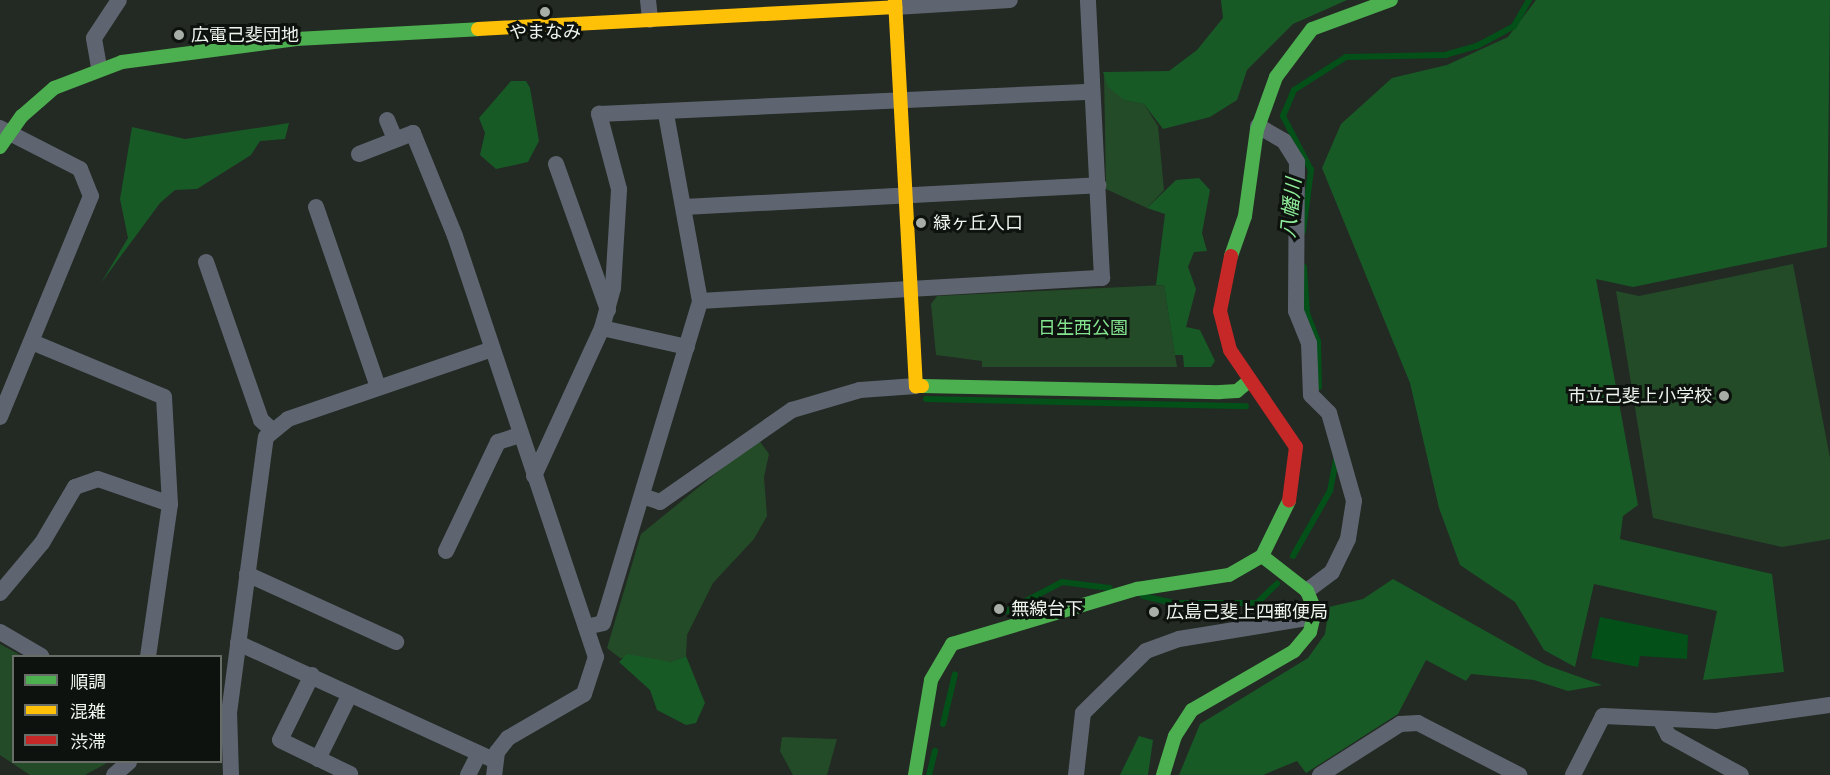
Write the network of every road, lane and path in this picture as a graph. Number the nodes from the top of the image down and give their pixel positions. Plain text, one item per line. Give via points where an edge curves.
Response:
1 (119, 0) edge
2 (648, 0) edge
3 (1010, 0) edge
4 (1088, 0) edge
5 (1390, 0) edge
6 (895, 3) edge
7 (650, 20) junction
8 (99, 67) junction
9 (1092, 92) junction
10 (901, 101) junction
11 (666, 114) junction
12 (387, 120) dead end
13 (1258, 126) junction
14 (3, 136) edge
15 (395, 139) junction
16 (359, 154) dead end
17 (556, 164) dead end
18 (1098, 185) junction
19 (906, 194) junction
20 (316, 207) dead end
21 (684, 207) junction
22 (206, 262) dead end
23 (911, 288) junction
24 (700, 301) junction
25 (608, 311) junction
26 (602, 328) junction
27 (32, 342) junction
28 (687, 347) junction
29 (492, 349) junction
30 (1250, 380) junction
31 (916, 386) junction
32 (378, 387) junction
33 (0, 417) edge
34 (271, 429) junction
35 (520, 435) junction
36 (534, 476) junction
37 (642, 496) junction
38 (170, 504) junction
39 (446, 551) dead end
40 (1262, 556) junction
41 (247, 574) junction
42 (1307, 591) junction
43 (0, 593) edge
44 (1314, 618) junction
45 (586, 627) junction
46 (0, 632) edge
47 (396, 642) dead end
48 (238, 643) junction
49 (38, 655) edge
50 (148, 655) edge
51 (312, 675) junction
52 (350, 694) junction
53 (1830, 705) edge
54 (1660, 719) junction
55 (477, 757) junction
56 (318, 759) junction
57 (128, 763) edge
58 (494, 768) edge
59 (350, 774) edge
60 (114, 775) edge
61 (231, 775) edge
62 (468, 775) edge
63 (915, 775) edge
64 (1076, 775) edge
65 (1163, 775) edge
66 (1320, 775) edge
67 (1520, 775) edge
68 (1573, 775) edge
69 (1741, 775) edge

1 - 8 street via 94,38
2 - 7 street
3 - 6 street
4 - 9 street
5 - 13 street via 1312,29 1276,77
6 - 7 street
6 - 10 street
7 - 8 street via 296,39
8 - 14 street via 45,95
9 - 10 street
9 - 18 street
10 - 11 street
10 - 19 street
11 - 21 street
11 - 25 street via 599,114 619,189
12 - 15 street
13 - 30 street via 1245,216 1225,273 1220,311 1230,350
13 - 42 street via 1284,141 1297,162 1295,298 1310,343 1309,384 1344,453 1354,512 1332,572
14 - 27 street via 74,164 90,189
15 - 16 street
15 - 29 street via 413,133
17 - 25 street
18 - 19 street
18 - 23 street via 1102,278
19 - 21 street
19 - 23 street
20 - 32 street
21 - 24 street
22 - 34 street via 261,420
23 - 24 street
23 - 31 street
24 - 28 street
25 - 26 street
26 - 28 street
26 - 36 street
27 - 33 street
27 - 38 street via 164,397
28 - 37 street
29 - 32 street
29 - 35 street
30 - 31 street via 1237,390 1220,392
30 - 40 street via 1289,431 1298,459 1288,507
31 - 37 street via 860,390 792,410 660,502
32 - 34 street
34 - 41 street
35 - 36 street
35 - 39 street via 498,442
36 - 45 street
37 - 45 street via 603,623
38 - 43 street via 98,479 75,488 42,543
38 - 50 street
40 - 42 street
40 - 63 street via 1229,575 1137,589 952,644 931,680
41 - 47 street
41 - 48 street
42 - 44 street
44 - 64 street via 1170,641 1146,651 1083,713
44 - 65 street via 1308,637 1294,651 1192,710 1175,736
45 - 58 street via 597,665 588,688 578,699 508,738
46 - 49 street
48 - 51 street
48 - 61 street via 229,713
51 - 52 street
51 - 56 street via 280,740
52 - 55 street
52 - 56 street
53 - 54 street via 1716,721
54 - 68 street via 1604,716
54 - 69 street via 1668,735
55 - 58 street
55 - 62 street
56 - 59 street
57 - 60 street
66 - 67 street via 1400,724 1418,723

